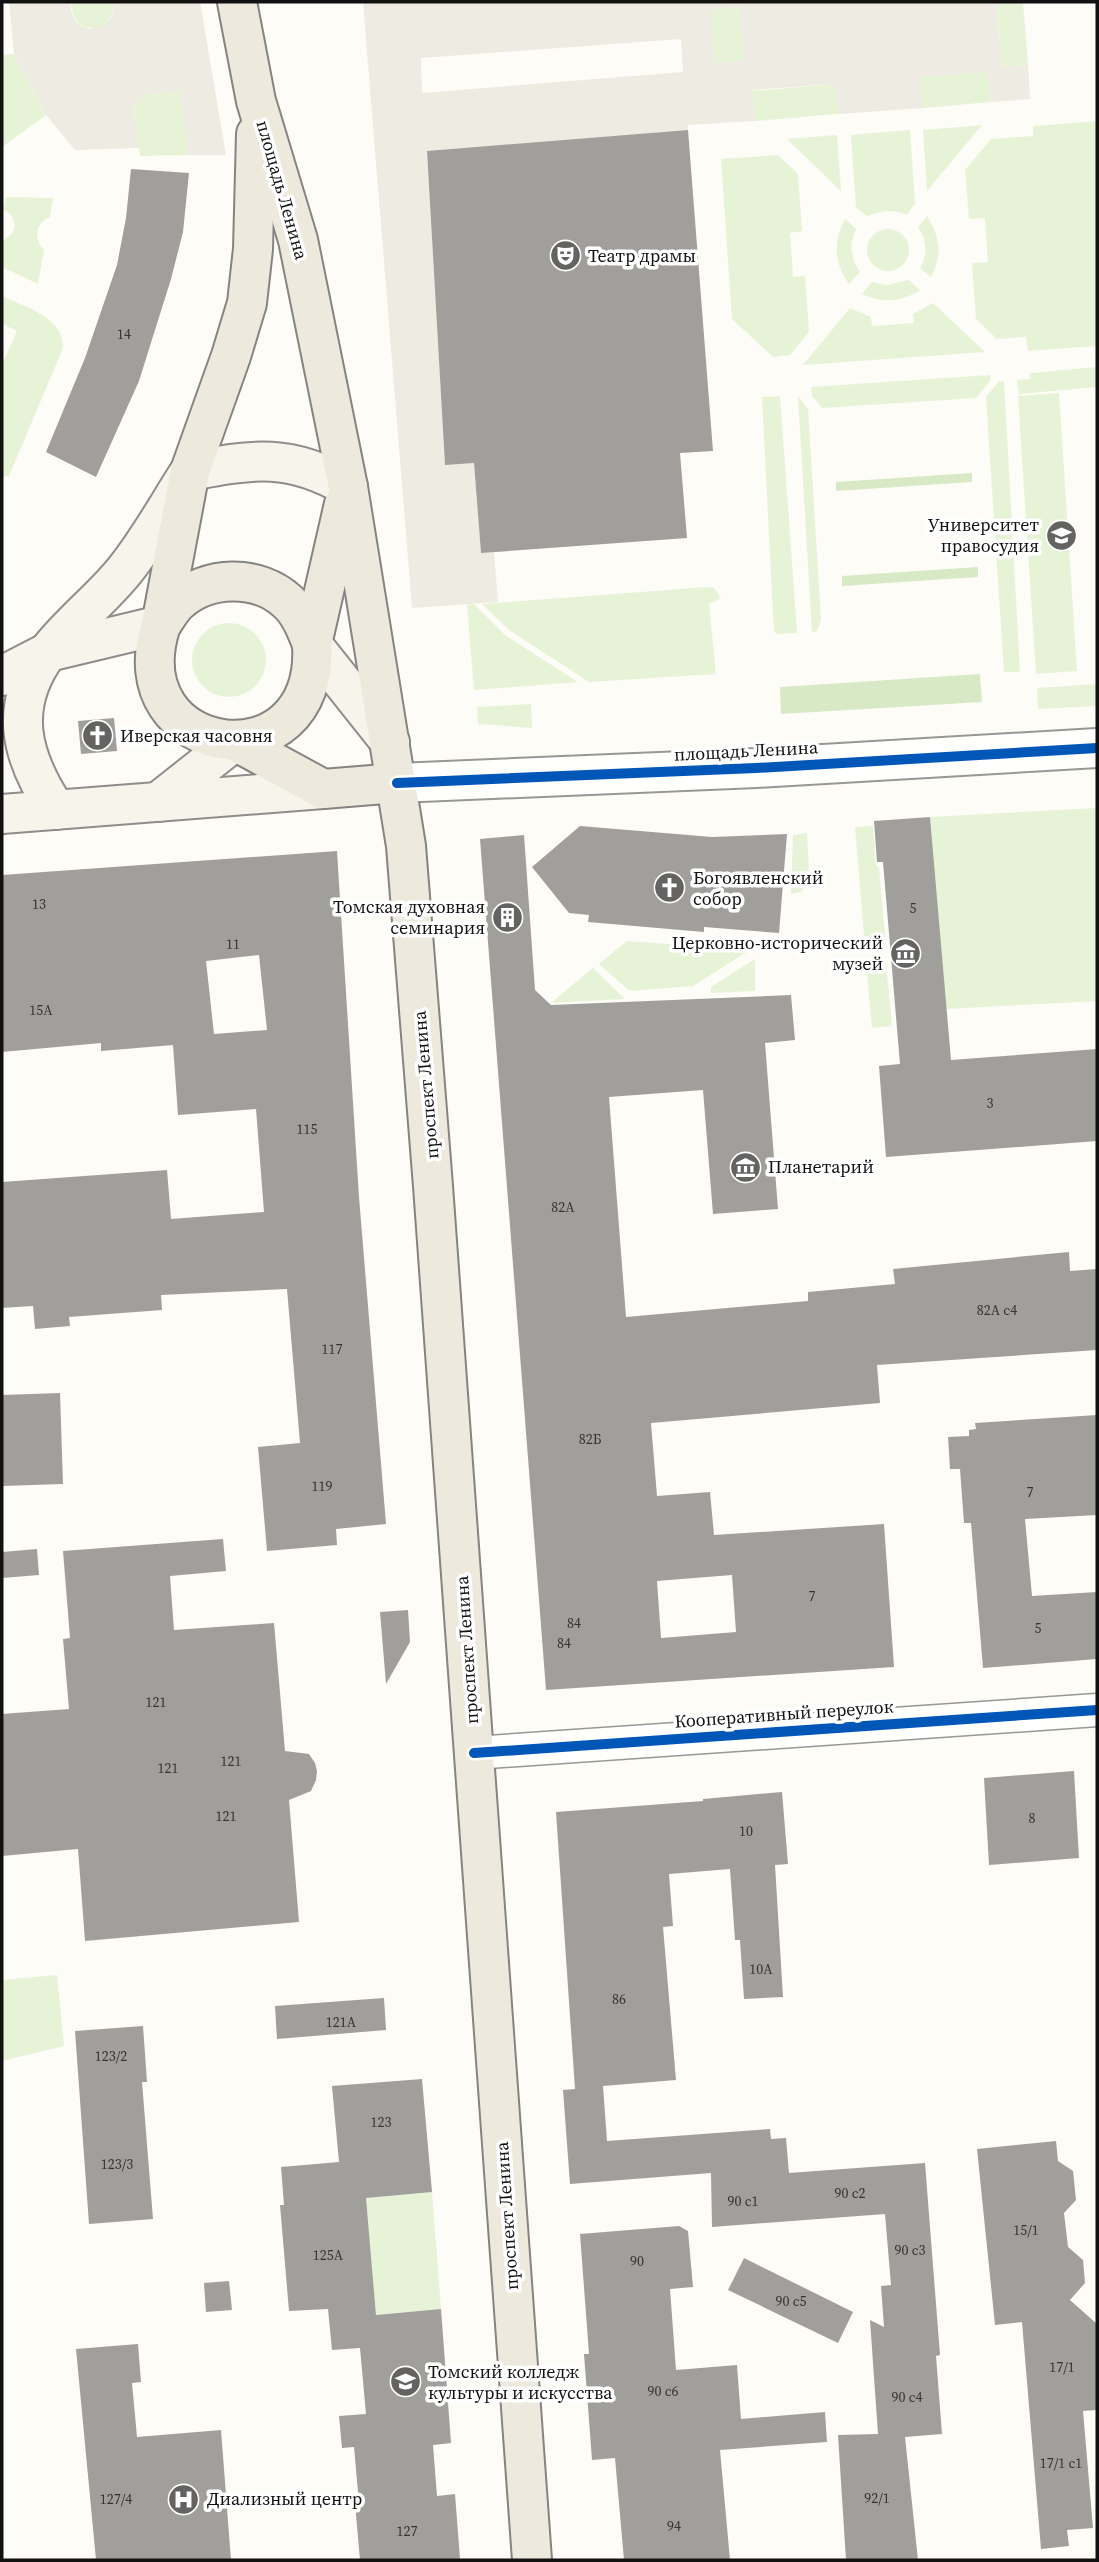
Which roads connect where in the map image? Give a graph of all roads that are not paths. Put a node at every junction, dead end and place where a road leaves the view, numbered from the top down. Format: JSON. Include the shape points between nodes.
{"nodes":[{"id":1,"x":237,"y":2,"type":"edge"},
{"id":2,"x":256,"y":101,"type":"junction"},
{"id":3,"x":190,"y":471,"type":"junction"},
{"id":4,"x":348,"y":487,"type":"junction"},
{"id":5,"x":161,"y":625,"type":"junction"},
{"id":6,"x":312,"y":644,"type":"junction"},
{"id":7,"x":48,"y":652,"type":"junction"},
{"id":8,"x":2,"y":676,"type":"edge"},
{"id":9,"x":235,"y":741,"type":"junction"},
{"id":10,"x":390,"y":742,"type":"junction"},
{"id":11,"x":1097,"y":748,"type":"edge"},
{"id":12,"x":397,"y":783,"type":"junction"},
{"id":13,"x":323,"y":789,"type":"junction"},
{"id":14,"x":158,"y":802,"type":"junction"},
{"id":15,"x":56,"y":810,"type":"junction"},
{"id":16,"x":2,"y":814,"type":"edge"},
{"id":17,"x":1097,"y":1710,"type":"edge"},
{"id":18,"x":474,"y":1753,"type":"junction"},
{"id":19,"x":532,"y":2560,"type":"edge"}],
"edges":[{"from":1,"to":2,"type":"main road"},
{"from":2,"to":3,"type":"main road","name":"площадь Ленина","via":[[253,249],[247,303]]},
{"from":2,"to":4,"type":"main road","name":"площадь Ленина","via":[[298,240]]},
{"from":3,"to":4,"type":"main road","via":[[280,461],[326,474]]},
{"from":3,"to":5,"type":"main road","name":"площадь Ленина"},
{"from":3,"to":7,"type":"main road","name":"площадь Ленина","via":[[127,568]]},
{"from":4,"to":6,"type":"main road","name":"площадь Ленина"},
{"from":4,"to":10,"type":"main road","name":"площадь Ленина"},
{"from":5,"to":6,"type":"main road","name":"площадь Ленина","via":[[194,591],[218,582],[243,581],[267,588],[288,602],[303,621]]},
{"from":5,"to":7,"type":"main road","name":"площадь Ленина"},
{"from":5,"to":9,"type":"main road","name":"площадь Ленина","via":[[154,648],[160,693],[190,728],[212,738]]},
{"from":6,"to":9,"type":"main road","name":"площадь Ленина","via":[[308,690],[296,710],[258,737]]},
{"from":6,"to":10,"type":"main road","name":"площадь Ленина"},
{"from":7,"to":8,"type":"main road","name":"площадь Ленина"},
{"from":7,"to":15,"type":"main road","via":[[25,698],[23,744]]},
{"from":9,"to":13,"type":"main road","name":"площадь Ленина"},
{"from":9,"to":14,"type":"main road","name":"площадь Ленина"},
{"from":10,"to":12,"type":"main road","name":"площадь Ленина"},
{"from":11,"to":12,"type":"street","name":"площадь Ленина"},
{"from":12,"to":13,"type":"main road","name":"площадь Ленина"},
{"from":12,"to":18,"type":"main road","name":"проспект Ленина","via":[[425,1076]]},
{"from":13,"to":14,"type":"main road","name":"площадь Ленина"},
{"from":14,"to":15,"type":"main road","name":"площадь Ленина"},
{"from":15,"to":16,"type":"main road","name":"площадь Ленина"},
{"from":17,"to":18,"type":"street","name":"Кооперативный переулок"},
{"from":18,"to":19,"type":"main road","name":"проспект Ленина"}]}
